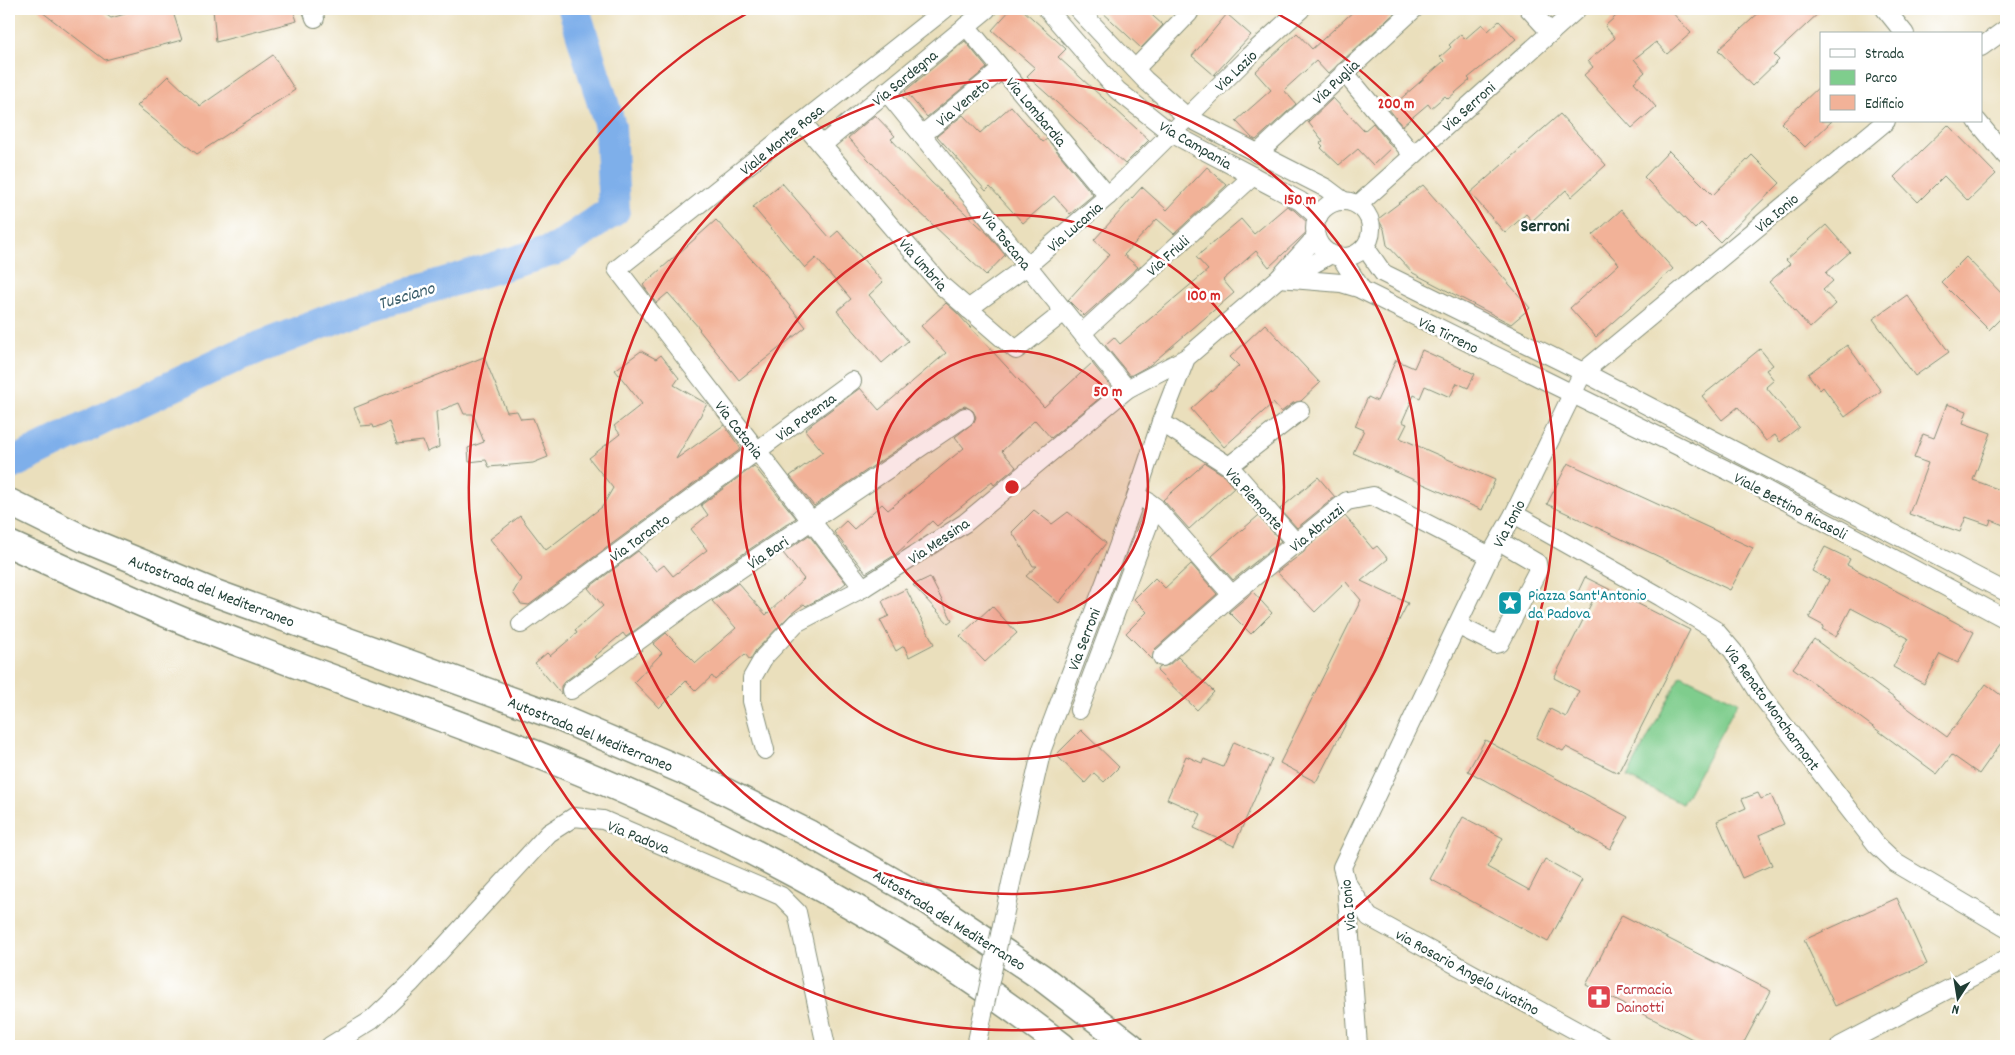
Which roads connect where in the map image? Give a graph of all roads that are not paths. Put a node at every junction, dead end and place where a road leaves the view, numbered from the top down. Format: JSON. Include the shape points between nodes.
{"nodes":[{"id":1,"x":944,"y":9,"type":"edge"},
{"id":2,"x":986,"y":9,"type":"edge"},
{"id":3,"x":1047,"y":9,"type":"edge"},
{"id":4,"x":1078,"y":9,"type":"edge"},
{"id":5,"x":1184,"y":9,"type":"edge"},
{"id":6,"x":1300,"y":9,"type":"edge"},
{"id":7,"x":1414,"y":9,"type":"edge"},
{"id":8,"x":1529,"y":9,"type":"edge"},
{"id":9,"x":1578,"y":9,"type":"edge"},
{"id":10,"x":1885,"y":9,"type":"edge"},
{"id":11,"x":966,"y":26,"type":"junction"},
{"id":12,"x":2006,"y":29,"type":"edge"},
{"id":13,"x":1903,"y":32,"type":"edge"},
{"id":14,"x":1551,"y":33,"type":"junction"},
{"id":15,"x":1982,"y":46,"type":"edge"},
{"id":16,"x":1002,"y":69,"type":"junction"},
{"id":17,"x":1135,"y":69,"type":"junction"},
{"id":18,"x":1344,"y":72,"type":"junction"},
{"id":19,"x":886,"y":91,"type":"junction"},
{"id":20,"x":1187,"y":117,"type":"junction"},
{"id":21,"x":802,"y":122,"type":"junction"},
{"id":22,"x":1885,"y":122,"type":"edge"},
{"id":23,"x":1978,"y":122,"type":"edge"},
{"id":24,"x":1171,"y":133,"type":"junction"},
{"id":25,"x":922,"y":136,"type":"junction"},
{"id":26,"x":822,"y":145,"type":"junction"},
{"id":27,"x":1257,"y":154,"type":"junction"},
{"id":28,"x":1413,"y":155,"type":"junction"},
{"id":29,"x":2006,"y":156,"type":"edge"},
{"id":30,"x":1253,"y":176,"type":"junction"},
{"id":31,"x":1108,"y":196,"type":"junction"},
{"id":32,"x":1350,"y":203,"type":"junction"},
{"id":33,"x":1318,"y":217,"type":"junction"},
{"id":34,"x":1316,"y":237,"type":"junction"},
{"id":35,"x":1365,"y":247,"type":"junction"},
{"id":36,"x":1336,"y":255,"type":"junction"},
{"id":37,"x":1027,"y":266,"type":"junction"},
{"id":38,"x":617,"y":270,"type":"joint"},
{"id":39,"x":1279,"y":278,"type":"junction"},
{"id":40,"x":1361,"y":289,"type":"junction"},
{"id":41,"x":968,"y":308,"type":"junction"},
{"id":42,"x":1064,"y":312,"type":"junction"},
{"id":43,"x":1082,"y":333,"type":"junction"},
{"id":44,"x":1186,"y":358,"type":"junction"},
{"id":45,"x":1583,"y":372,"type":"junction"},
{"id":46,"x":852,"y":381,"type":"dead end"},
{"id":47,"x":1127,"y":390,"type":"junction"},
{"id":48,"x":1573,"y":395,"type":"junction"},
{"id":49,"x":1300,"y":411,"type":"dead end"},
{"id":50,"x":965,"y":416,"type":"dead end"},
{"id":51,"x":1161,"y":422,"type":"junction"},
{"id":52,"x":757,"y":451,"type":"junction"},
{"id":53,"x":1228,"y":466,"type":"junction"},
{"id":54,"x":1137,"y":494,"type":"junction"},
{"id":55,"x":9,"y":502,"type":"edge"},
{"id":56,"x":1155,"y":507,"type":"junction"},
{"id":57,"x":1514,"y":514,"type":"junction"},
{"id":58,"x":812,"y":522,"type":"junction"},
{"id":59,"x":1499,"y":541,"type":"junction"},
{"id":60,"x":9,"y":544,"type":"edge"},
{"id":61,"x":1297,"y":544,"type":"junction"},
{"id":62,"x":1490,"y":556,"type":"junction"},
{"id":63,"x":863,"y":588,"type":"junction"},
{"id":64,"x":2006,"y":592,"type":"edge"},
{"id":65,"x":1232,"y":595,"type":"junction"},
{"id":66,"x":2006,"y":619,"type":"edge"},
{"id":67,"x":521,"y":624,"type":"dead end"},
{"id":68,"x":1457,"y":625,"type":"junction"},
{"id":69,"x":1162,"y":656,"type":"dead end"},
{"id":70,"x":571,"y":690,"type":"dead end"},
{"id":71,"x":1079,"y":710,"type":"dead end"},
{"id":72,"x":765,"y":750,"type":"dead end"},
{"id":73,"x":1346,"y":882,"type":"junction"},
{"id":74,"x":2006,"y":928,"type":"edge"},
{"id":75,"x":2006,"y":959,"type":"edge"},
{"id":76,"x":330,"y":1046,"type":"edge"},
{"id":77,"x":826,"y":1046,"type":"edge"},
{"id":78,"x":976,"y":1046,"type":"edge"},
{"id":79,"x":1062,"y":1046,"type":"edge"},
{"id":80,"x":1131,"y":1046,"type":"edge"},
{"id":81,"x":1358,"y":1046,"type":"edge"},
{"id":82,"x":1604,"y":1046,"type":"edge"},
{"id":83,"x":1840,"y":1046,"type":"edge"}],
"edges":[{"from":1,"to":21,"type":"street","name":"Viale Monte Rosa"},
{"from":2,"to":11,"type":"street","name":"Via Sardegna"},
{"from":3,"to":24,"type":"street","name":"Via Campania","via":[[1117,90]]},
{"from":4,"to":17,"type":"street","name":"Via Campania"},
{"from":5,"to":17,"type":"street","via":[[1189,13]]},
{"from":6,"to":20,"type":"street","name":"Via Lazio"},
{"from":7,"to":18,"type":"street","name":"Via Puglia"},
{"from":8,"to":14,"type":"street"},
{"from":9,"to":14,"type":"street","name":"Via Serroni"},
{"from":10,"to":13,"type":"street"},
{"from":11,"to":16,"type":"street","name":"Via Lombardia"},
{"from":11,"to":19,"type":"street","name":"Via Sardegna"},
{"from":12,"to":15,"type":"street"},
{"from":14,"to":28,"type":"street","name":"Via Serroni"},
{"from":16,"to":25,"type":"street","name":"Via Veneto"},
{"from":16,"to":31,"type":"street","name":"Via Lombardia"},
{"from":17,"to":20,"type":"street","name":"Via Campania"},
{"from":18,"to":27,"type":"street","name":"Via Puglia"},
{"from":18,"to":28,"type":"street"},
{"from":19,"to":25,"type":"street","name":"Via Toscana"},
{"from":19,"to":26,"type":"street","name":"Via Sardegna"},
{"from":20,"to":24,"type":"street","name":"Via Lazio"},
{"from":20,"to":27,"type":"street","name":"Via Campania"},
{"from":21,"to":26,"type":"street","name":"Via Umbria"},
{"from":21,"to":38,"type":"street","name":"Viale Monte Rosa"},
{"from":22,"to":45,"type":"street","name":"Via Ionio"},
{"from":23,"to":29,"type":"street"},
{"from":24,"to":30,"type":"street","name":"Via Campania"},
{"from":24,"to":31,"type":"street","name":"Via Lucania"},
{"from":25,"to":37,"type":"street","name":"Via Toscana"},
{"from":26,"to":41,"type":"street","name":"Via Umbria","via":[[942,286]]},
{"from":27,"to":32,"type":"street","name":"Via Campania"},
{"from":28,"to":32,"type":"street","name":"Via Serroni"},
{"from":30,"to":33,"type":"street","name":"Via Campania","via":[[1300,201]]},
{"from":30,"to":43,"type":"street","name":"Via Friuli"},
{"from":31,"to":37,"type":"street","name":"Via Lucania"},
{"from":32,"to":33,"type":"street","via":[[1330,204]]},
{"from":32,"to":35,"type":"street","via":[[1370,218],[1372,228]]},
{"from":33,"to":34,"type":"street"},
{"from":34,"to":36,"type":"street","via":[[1323,248]]},
{"from":34,"to":39,"type":"street","name":"Via Serroni"},
{"from":35,"to":36,"type":"street","via":[[1352,255]]},
{"from":35,"to":45,"type":"street","name":"Via Tirreno","via":[[1383,273]]},
{"from":36,"to":39,"type":"street","name":"Via Serroni","via":[[1294,275]]},
{"from":36,"to":40,"type":"street"},
{"from":37,"to":41,"type":"street","name":"Via Lucania"},
{"from":37,"to":42,"type":"street","name":"Via Toscana"},
{"from":38,"to":52,"type":"street","name":"Via Catania"},
{"from":39,"to":40,"type":"street","name":"Via Tirreno","via":[[1341,283]]},
{"from":39,"to":44,"type":"street","name":"Via Serroni"},
{"from":40,"to":48,"type":"street","name":"Via Tirreno"},
{"from":41,"to":42,"type":"street","name":"Via Umbria","via":[[1016,350]]},
{"from":42,"to":43,"type":"street","name":"Via Toscana"},
{"from":43,"to":47,"type":"street","name":"Via Toscana"},
{"from":44,"to":47,"type":"street","name":"Via Messina"},
{"from":44,"to":51,"type":"street","name":"Via Serroni"},
{"from":45,"to":48,"type":"street","name":"Via Ionio"},
{"from":45,"to":64,"type":"street","name":"Viale Bettino Ricasoli"},
{"from":46,"to":52,"type":"street","name":"Via Potenza"},
{"from":47,"to":63,"type":"street","name":"Via Messina","via":[[964,523]]},
{"from":48,"to":57,"type":"street","name":"Via Ionio"},
{"from":48,"to":66,"type":"street","name":"Viale Bettino Ricasoli","via":[[1749,481]]},
{"from":49,"to":53,"type":"street"},
{"from":50,"to":58,"type":"street","name":"Via Bari"},
{"from":51,"to":53,"type":"street","name":"Via Piemonte"},
{"from":51,"to":54,"type":"street","name":"Via Serroni"},
{"from":52,"to":58,"type":"street","name":"Via Catania"},
{"from":52,"to":67,"type":"street","name":"Via Taranto"},
{"from":53,"to":61,"type":"street","name":"Via Piemonte"},
{"from":54,"to":56,"type":"street"},
{"from":54,"to":78,"type":"street","name":"Via Serroni","bridge":true,"via":[[1042,749]]},
{"from":55,"to":80,"type":"highway","name":"Autostrada del Mediterraneo","via":[[84,539],[215,593],[555,716],[686,772],[810,834],[928,901],[1041,977]]},
{"from":56,"to":65,"type":"street"},
{"from":56,"to":71,"type":"street"},
{"from":57,"to":59,"type":"street","name":"Via Ionio"},
{"from":57,"to":74,"type":"street","name":"Via Renato Moncharmont","via":[[1715,630],[1733,651],[1759,693],[1876,844],[1896,863]]},
{"from":58,"to":63,"type":"street","name":"Via Catania"},
{"from":58,"to":70,"type":"street","name":"Via Bari","via":[[694,600]]},
{"from":59,"to":62,"type":"street","name":"Via Ionio"},
{"from":59,"to":68,"type":"street","via":[[1537,563],[1538,570],[1500,643],[1495,644]]},
{"from":60,"to":79,"type":"highway","via":[[202,629],[540,755],[668,810],[790,871],[906,937]]},
{"from":61,"to":62,"type":"street","name":"Via Abruzzi","via":[[1347,501],[1373,496]]},
{"from":61,"to":65,"type":"street","name":"Via Abruzzi"},
{"from":62,"to":68,"type":"street","name":"Via Ionio"},
{"from":63,"to":72,"type":"street","name":"Via Messina","via":[[796,623],[764,657],[752,678],[752,701]]},
{"from":65,"to":69,"type":"street","name":"Via Abruzzi"},
{"from":68,"to":73,"type":"street","name":"Via Ionio","via":[[1342,867]]},
{"from":73,"to":81,"type":"street","name":"Via Ionio"},
{"from":73,"to":82,"type":"street","name":"via Rosario Angelo Livatino","via":[[1369,917]]},
{"from":75,"to":83,"type":"street"},
{"from":76,"to":77,"type":"street","name":"Via Padova","via":[[372,1020],[411,983],[549,833],[574,817],[603,820],[782,896],[797,912]]}]}
